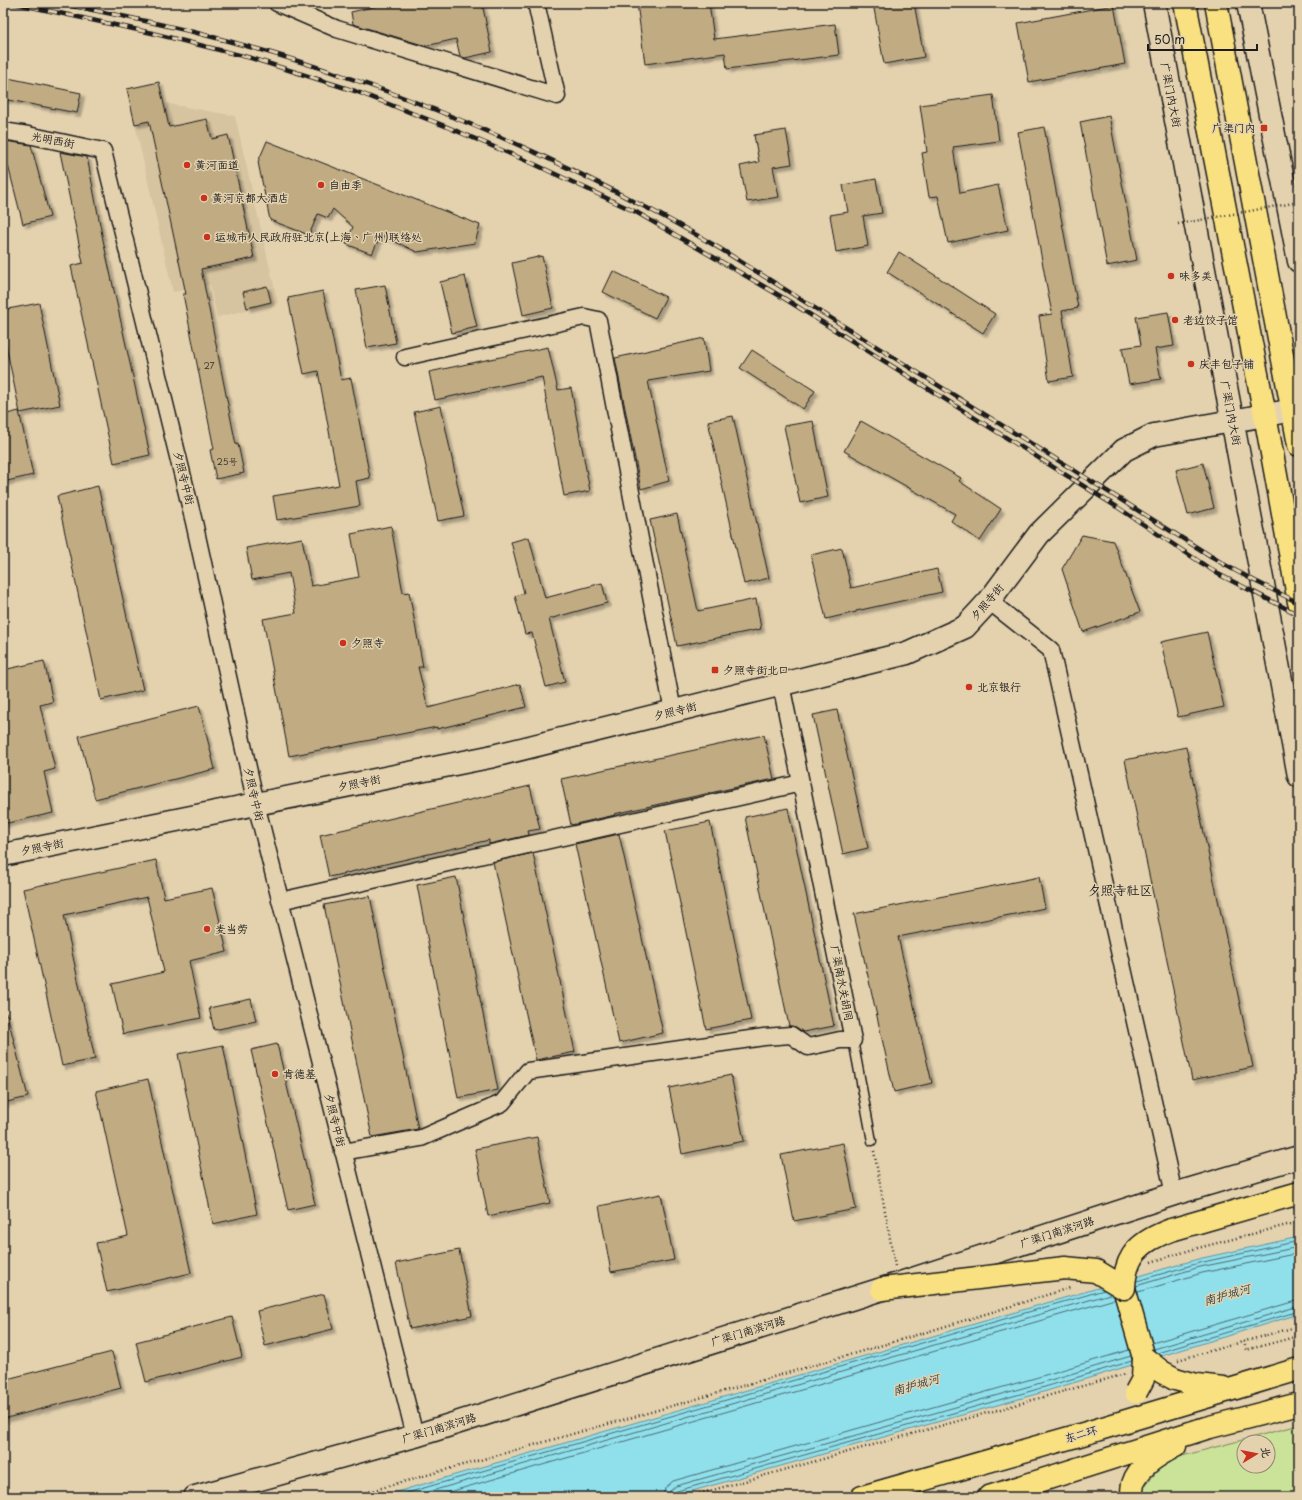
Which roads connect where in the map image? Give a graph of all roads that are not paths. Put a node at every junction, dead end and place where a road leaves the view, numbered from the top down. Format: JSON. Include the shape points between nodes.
{"nodes":[{"id":1,"x":277,"y":3,"type":"edge"},
{"id":2,"x":536,"y":3,"type":"edge"},
{"id":3,"x":1154,"y":3,"type":"edge"},
{"id":4,"x":1179,"y":3,"type":"edge"},
{"id":5,"x":1216,"y":3,"type":"edge"},
{"id":6,"x":1224,"y":3,"type":"edge"},
{"id":7,"x":1248,"y":3,"type":"edge"},
{"id":8,"x":1187,"y":13,"type":"edge"},
{"id":9,"x":1220,"y":27,"type":"junction"},
{"id":10,"x":3,"y":131,"type":"edge"},
{"id":11,"x":103,"y":150,"type":"joint"},
{"id":12,"x":1299,"y":261,"type":"edge"},
{"id":13,"x":405,"y":357,"type":"dead end"},
{"id":14,"x":1295,"y":409,"type":"edge"},
{"id":15,"x":1265,"y":415,"type":"junction"},
{"id":16,"x":1232,"y":421,"type":"junction"},
{"id":17,"x":1299,"y":445,"type":"edge"},
{"id":18,"x":989,"y":601,"type":"junction"},
{"id":19,"x":1299,"y":602,"type":"edge"},
{"id":20,"x":781,"y":684,"type":"junction"},
{"id":21,"x":673,"y":711,"type":"junction"},
{"id":22,"x":1299,"y":776,"type":"edge"},
{"id":23,"x":801,"y":783,"type":"junction"},
{"id":24,"x":256,"y":804,"type":"junction"},
{"id":25,"x":3,"y":855,"type":"edge"},
{"id":26,"x":280,"y":901,"type":"junction"},
{"id":27,"x":853,"y":1040,"type":"junction"},
{"id":28,"x":872,"y":1141,"type":"road end"},
{"id":29,"x":343,"y":1152,"type":"junction"},
{"id":30,"x":1299,"y":1157,"type":"edge"},
{"id":31,"x":1299,"y":1193,"type":"edge"},
{"id":32,"x":1174,"y":1194,"type":"junction"},
{"id":33,"x":890,"y":1286,"type":"junction"},
{"id":34,"x":1124,"y":1288,"type":"junction"},
{"id":35,"x":1299,"y":1369,"type":"edge"},
{"id":36,"x":1136,"y":1374,"type":"junction"},
{"id":37,"x":1230,"y":1389,"type":"junction"},
{"id":38,"x":1299,"y":1404,"type":"edge"},
{"id":39,"x":1206,"y":1428,"type":"junction"},
{"id":40,"x":1083,"y":1434,"type":"junction"},
{"id":41,"x":415,"y":1436,"type":"junction"},
{"id":42,"x":195,"y":1497,"type":"edge"},
{"id":43,"x":862,"y":1497,"type":"edge"},
{"id":44,"x":990,"y":1497,"type":"edge"},
{"id":45,"x":1132,"y":1497,"type":"edge"}],
"edges":[{"from":1,"to":2,"type":"street","via":[[337,29],[557,96]]},
{"from":3,"to":16,"type":"street","name":"广渠门内大街"},
{"from":4,"to":8,"type":"main road"},
{"from":5,"to":9,"type":"main road"},
{"from":6,"to":9,"type":"main road"},
{"from":7,"to":12,"type":"street"},
{"from":8,"to":15,"type":"main road"},
{"from":9,"to":14,"type":"main road"},
{"from":10,"to":11,"type":"street","name":"光明西街"},
{"from":11,"to":24,"type":"street","name":"夕照寺中街","via":[[194,522]]},
{"from":13,"to":21,"type":"street","via":[[584,316],[598,320]]},
{"from":14,"to":15,"type":"street","name":"夕照寺街"},
{"from":14,"to":17,"type":"main road"},
{"from":15,"to":16,"type":"street","name":"夕照寺街"},
{"from":15,"to":19,"type":"main road"},
{"from":16,"to":18,"type":"street","name":"夕照寺街","via":[[1154,435],[1124,450],[1039,534]]},
{"from":16,"to":22,"type":"street","name":"广渠门内大街"},
{"from":18,"to":20,"type":"street","name":"夕照寺街","via":[[966,627],[907,653]]},
{"from":18,"to":32,"type":"street","via":[[1051,650]]},
{"from":20,"to":21,"type":"street","name":"夕照寺街"},
{"from":20,"to":23,"type":"street","name":"广渠南水关胡同"},
{"from":21,"to":24,"type":"street","name":"夕照寺街","via":[[488,756]]},
{"from":23,"to":26,"type":"street"},
{"from":23,"to":27,"type":"street","name":"广渠南水关胡同"},
{"from":24,"to":25,"type":"street","name":"夕照寺街"},
{"from":24,"to":26,"type":"street","name":"夕照寺中街"},
{"from":26,"to":29,"type":"street","name":"夕照寺中街"},
{"from":27,"to":28,"type":"lane","name":"广渠南水关胡同"},
{"from":27,"to":29,"type":"street","via":[[808,1047],[791,1035],[764,1036],[528,1072],[502,1103],[421,1138]]},
{"from":29,"to":41,"type":"street","name":"夕照寺中街"},
{"from":30,"to":32,"type":"street","name":"广渠门南滨河路"},
{"from":31,"to":34,"type":"main road","bridge":true,"via":[[1158,1235],[1136,1250],[1124,1276]]},
{"from":32,"to":33,"type":"street","name":"广渠门南滨河路"},
{"from":33,"to":34,"type":"main road","bridge":true,"via":[[1065,1268],[1096,1271]]},
{"from":33,"to":41,"type":"street","name":"广渠门南滨河路"},
{"from":34,"to":36,"type":"main road"},
{"from":35,"to":37,"type":"main road","name":"东二环"},
{"from":36,"to":37,"type":"main road","bridge":true,"via":[[1175,1370],[1197,1385]]},
{"from":36,"to":40,"type":"main road","via":[[1126,1404]]},
{"from":37,"to":40,"type":"main road","name":"东二环"},
{"from":38,"to":39,"type":"main road"},
{"from":39,"to":44,"type":"main road"},
{"from":39,"to":45,"type":"main road","via":[[1161,1454],[1143,1468],[1133,1484]]},
{"from":40,"to":43,"type":"main road","name":"东二环"},
{"from":41,"to":42,"type":"street","name":"广渠门南滨河路"}]}
